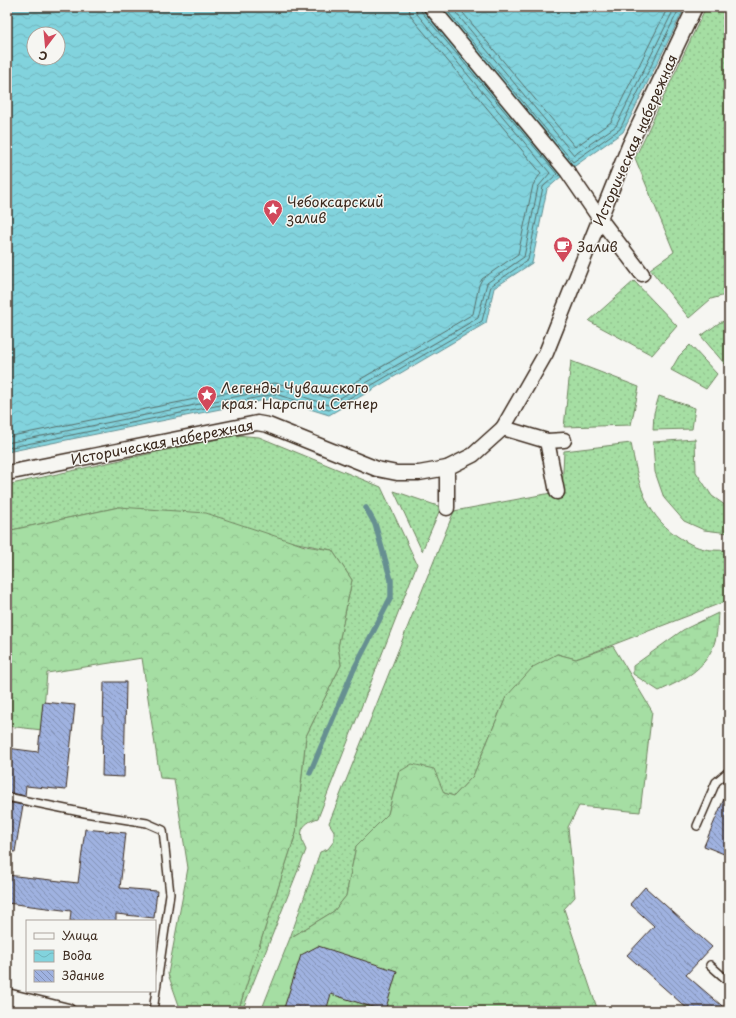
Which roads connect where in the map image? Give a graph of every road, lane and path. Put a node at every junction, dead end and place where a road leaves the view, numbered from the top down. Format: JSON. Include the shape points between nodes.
{"nodes":[{"id":1,"x":431,"y":7,"type":"edge"},
{"id":2,"x":695,"y":7,"type":"edge"},
{"id":3,"x":600,"y":219,"type":"junction"},
{"id":4,"x":642,"y":274,"type":"dead end"},
{"id":5,"x":503,"y":428,"type":"junction"},
{"id":6,"x":564,"y":440,"type":"dead end"},
{"id":7,"x":547,"y":441,"type":"junction"},
{"id":8,"x":447,"y":468,"type":"junction"},
{"id":9,"x":7,"y":472,"type":"edge"},
{"id":10,"x":557,"y":492,"type":"dead end"},
{"id":11,"x":447,"y":508,"type":"dead end"},
{"id":12,"x":729,"y":771,"type":"edge"},
{"id":13,"x":7,"y":797,"type":"edge"},
{"id":14,"x":697,"y":826,"type":"dead end"},
{"id":15,"x":710,"y":965,"type":"dead end"},
{"id":16,"x":729,"y":982,"type":"edge"},
{"id":17,"x":156,"y":985,"type":"edge"},
{"id":18,"x":155,"y":992,"type":"edge"},
{"id":19,"x":11,"y":1002,"type":"edge"},
{"id":20,"x":68,"y":1011,"type":"edge"},
{"id":21,"x":152,"y":1011,"type":"edge"}],
"edges":[{"from":1,"to":3,"type":"street","via":[[568,171]]},
{"from":2,"to":3,"type":"street","name":"Историческая набережная","via":[[629,146]]},
{"from":3,"to":4,"type":"street"},
{"from":3,"to":5,"type":"street","name":"Историческая набережная","via":[[546,353]]},
{"from":5,"to":7,"type":"street"},
{"from":5,"to":8,"type":"street","name":"Историческая набережная","via":[[473,456]]},
{"from":6,"to":7,"type":"street"},
{"from":7,"to":10,"type":"street"},
{"from":8,"to":9,"type":"street","name":"Историческая набережная","via":[[419,473],[397,473],[377,469],[268,425],[257,423]]},
{"from":8,"to":11,"type":"street"},
{"from":12,"to":14,"type":"lane","via":[[716,782]]},
{"from":13,"to":17,"type":"lane","via":[[146,823],[163,830],[170,894]]},
{"from":15,"to":16,"type":"lane"},
{"from":18,"to":21,"type":"lane"},
{"from":19,"to":20,"type":"street"}]}
